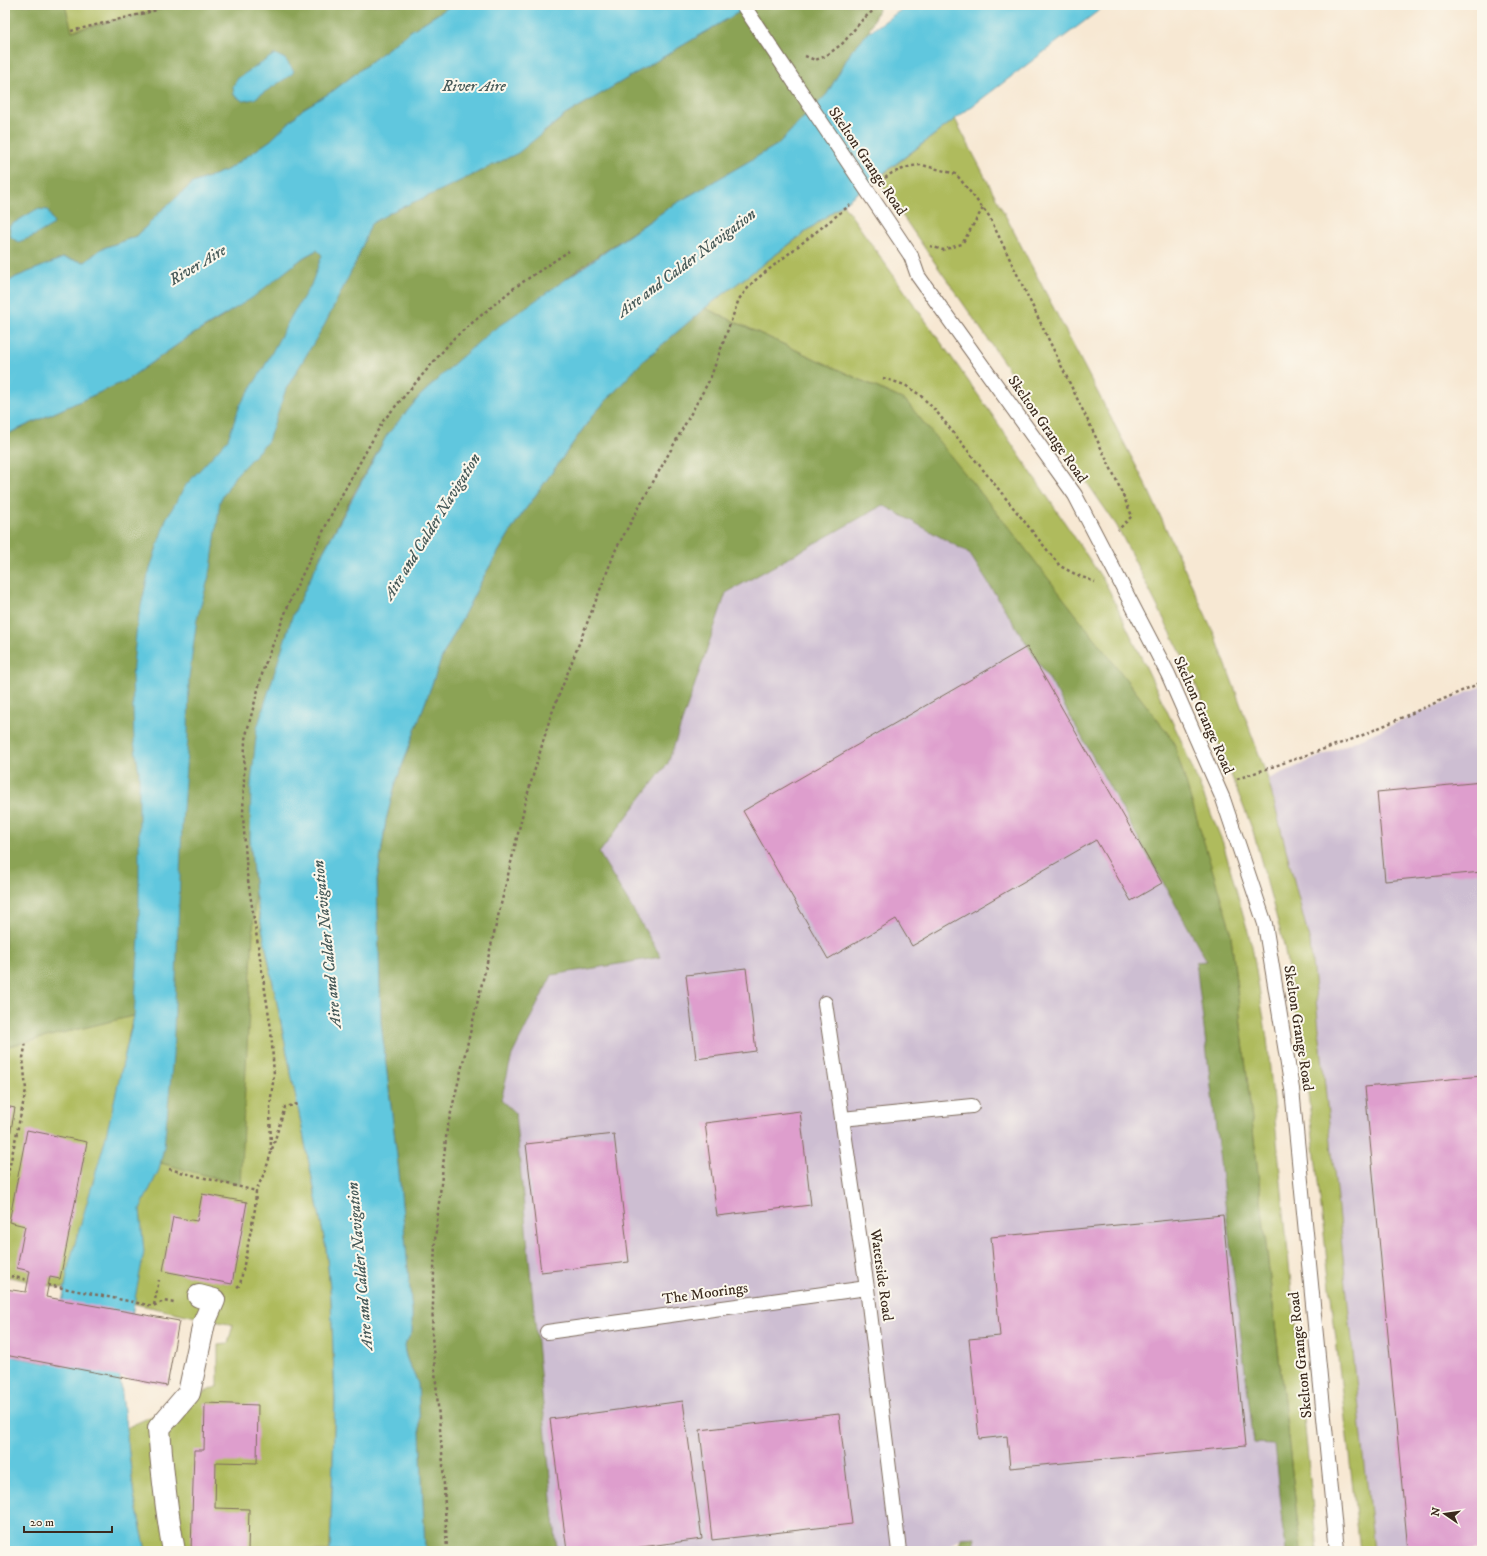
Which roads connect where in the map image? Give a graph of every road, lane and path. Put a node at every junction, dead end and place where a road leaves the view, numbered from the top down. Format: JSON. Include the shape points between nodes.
{"nodes":[{"id":1,"x":162,"y":5,"type":"edge"},
{"id":2,"x":743,"y":5,"type":"edge"},
{"id":3,"x":880,"y":5,"type":"edge"},
{"id":4,"x":71,"y":31,"type":"dead end"},
{"id":5,"x":802,"y":54,"type":"dead end"},
{"id":6,"x":883,"y":179,"type":"dead end"},
{"id":7,"x":854,"y":202,"type":"dead end"},
{"id":8,"x":983,"y":208,"type":"junction"},
{"id":9,"x":943,"y":250,"type":"dead end"},
{"id":10,"x":569,"y":251,"type":"dead end"},
{"id":11,"x":883,"y":378,"type":"dead end"},
{"id":12,"x":1101,"y":546,"type":"junction"},
{"id":13,"x":1098,"y":584,"type":"dead end"},
{"id":14,"x":1482,"y":682,"type":"edge"},
{"id":15,"x":1217,"y":786,"type":"junction"},
{"id":16,"x":825,"y":1003,"type":"dead end"},
{"id":17,"x":26,"y":1042,"type":"dead end"},
{"id":18,"x":298,"y":1104,"type":"dead end"},
{"id":19,"x":972,"y":1106,"type":"dead end"},
{"id":20,"x":842,"y":1118,"type":"junction"},
{"id":21,"x":271,"y":1151,"type":"junction"},
{"id":22,"x":169,"y":1169,"type":"dead end"},
{"id":23,"x":5,"y":1188,"type":"edge"},
{"id":24,"x":256,"y":1191,"type":"junction"},
{"id":25,"x":5,"y":1275,"type":"edge"},
{"id":26,"x":28,"y":1280,"type":"dead end"},
{"id":27,"x":159,"y":1280,"type":"dead end"},
{"id":28,"x":48,"y":1285,"type":"dead end"},
{"id":29,"x":867,"y":1288,"type":"junction"},
{"id":30,"x":206,"y":1298,"type":"junction"},
{"id":31,"x":153,"y":1306,"type":"junction"},
{"id":32,"x":547,"y":1332,"type":"dead end"},
{"id":33,"x":174,"y":1551,"type":"edge"},
{"id":34,"x":447,"y":1551,"type":"edge"},
{"id":35,"x":900,"y":1551,"type":"edge"},
{"id":36,"x":1336,"y":1551,"type":"edge"}],
"edges":[{"from":1,"to":4,"type":"path","via":[[157,10]]},
{"from":2,"to":12,"type":"lane","name":"Skelton Grange Road","bridge":true,"via":[[911,256],[918,276],[1075,495]]},
{"from":3,"to":5,"type":"path","via":[[863,19],[843,43],[826,56],[815,60]]},
{"from":6,"to":8,"type":"path","via":[[911,166],[922,165],[956,174]]},
{"from":7,"to":34,"type":"path","via":[[753,282],[739,300],[710,379],[616,549],[550,718],[526,796],[448,1121],[435,1240],[432,1336],[443,1464]]},
{"from":8,"to":9,"type":"path","via":[[962,244]]},
{"from":8,"to":12,"type":"path","via":[[1132,516]]},
{"from":10,"to":21,"type":"path","via":[[514,288],[454,338],[383,421],[334,509],[292,596],[264,667],[245,739],[243,816],[247,874],[270,1029],[274,1075],[270,1105]]},
{"from":11,"to":13,"type":"path","via":[[905,385],[920,395],[946,423],[1060,566]]},
{"from":12,"to":15,"type":"lane","name":"Skelton Grange Road","via":[[1168,674]]},
{"from":14,"to":15,"type":"path","via":[[1356,738]]},
{"from":15,"to":36,"type":"lane","name":"Skelton Grange Road","via":[[1265,924],[1292,1089]]},
{"from":16,"to":20,"type":"lane","name":"Waterside Road"},
{"from":17,"to":23,"type":"path","via":[[23,1058],[26,1090]]},
{"from":18,"to":21,"type":"path","via":[[284,1107]]},
{"from":19,"to":20,"type":"lane"},
{"from":20,"to":29,"type":"lane","name":"Waterside Road"},
{"from":21,"to":24,"type":"path"},
{"from":22,"to":24,"type":"path"},
{"from":24,"to":30,"type":"path","via":[[255,1210],[240,1285]]},
{"from":25,"to":26,"type":"path"},
{"from":27,"to":31,"type":"path"},
{"from":28,"to":31,"type":"path"},
{"from":29,"to":32,"type":"lane","name":"The Moorings"},
{"from":29,"to":35,"type":"lane","name":"Waterside Road"},
{"from":30,"to":31,"type":"path","via":[[189,1305],[164,1301]]},
{"from":30,"to":33,"type":"street","via":[[204,1323],[189,1393],[159,1428]]}]}
